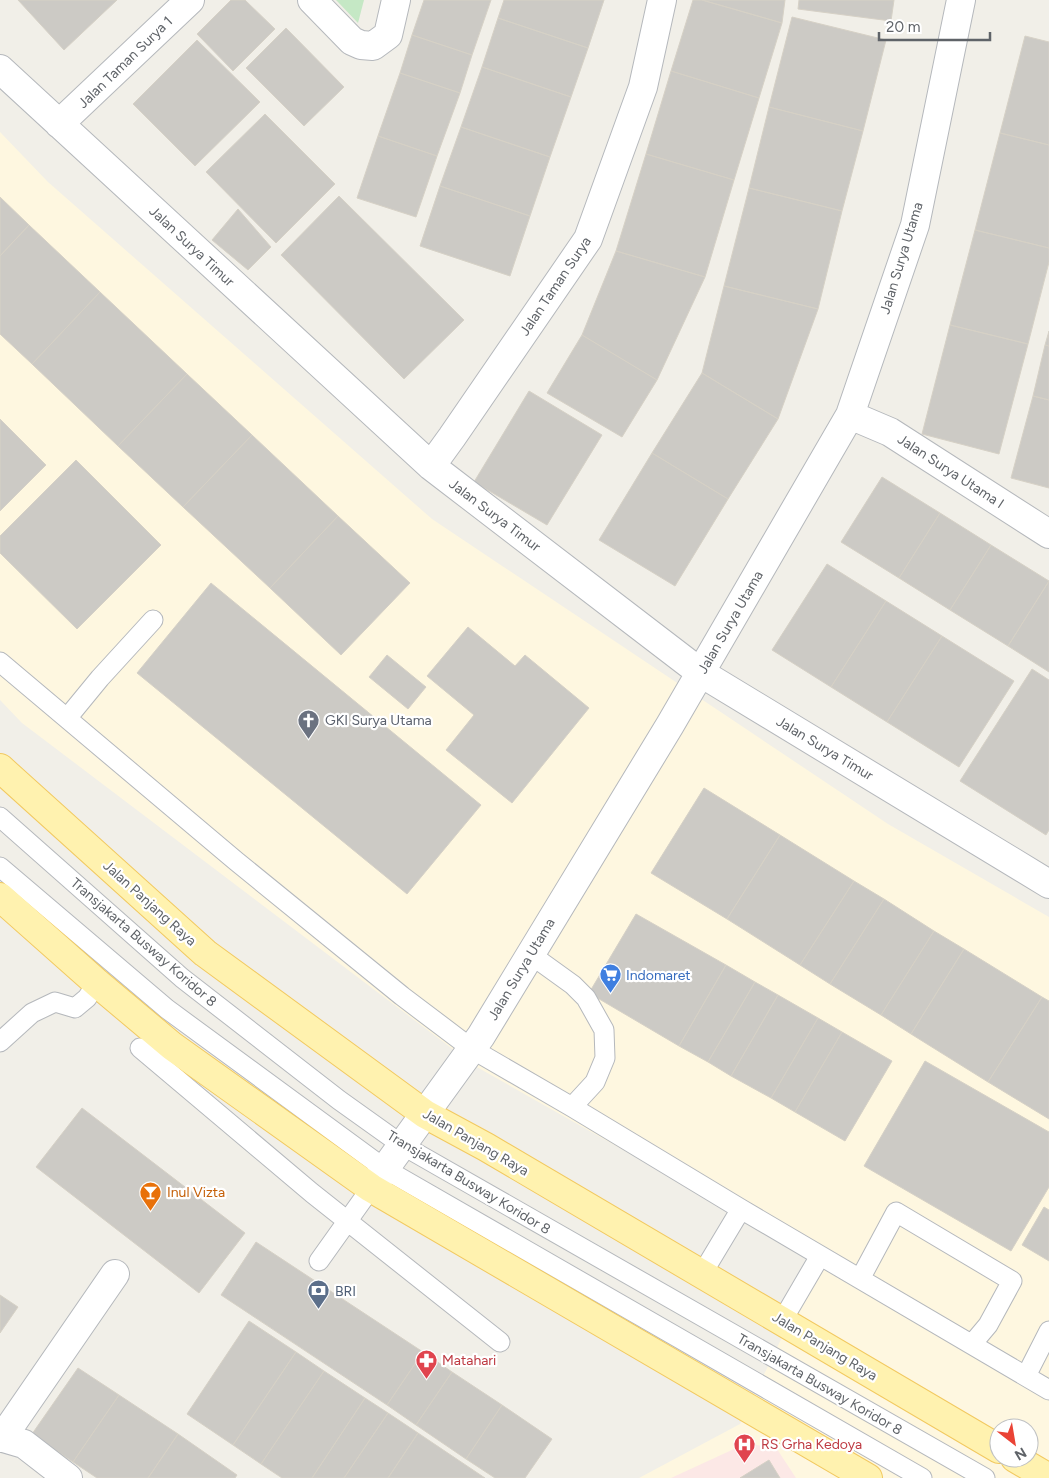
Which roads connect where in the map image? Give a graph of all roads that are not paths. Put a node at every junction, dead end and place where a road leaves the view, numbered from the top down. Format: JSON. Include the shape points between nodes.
{"nodes":[{"id":1,"x":190,"y":0,"type":"edge"},
{"id":2,"x":312,"y":0,"type":"edge"},
{"id":3,"x":396,"y":0,"type":"edge"},
{"id":4,"x":662,"y":0,"type":"edge"},
{"id":5,"x":961,"y":0,"type":"edge"},
{"id":6,"x":0,"y":69,"type":"edge"},
{"id":7,"x":60,"y":124,"type":"junction"},
{"id":8,"x":850,"y":416,"type":"junction"},
{"id":9,"x":431,"y":466,"type":"junction"},
{"id":10,"x":1049,"y":534,"type":"edge"},
{"id":11,"x":153,"y":620,"type":"dead end"},
{"id":12,"x":0,"y":662,"type":"edge"},
{"id":13,"x":701,"y":673,"type":"junction"},
{"id":14,"x":68,"y":717,"type":"junction"},
{"id":15,"x":0,"y":768,"type":"edge"},
{"id":16,"x":0,"y":817,"type":"edge"},
{"id":17,"x":0,"y":867,"type":"edge"},
{"id":18,"x":1049,"y":884,"type":"edge"},
{"id":19,"x":0,"y":897,"type":"edge"},
{"id":20,"x":530,"y":954,"type":"junction"},
{"id":21,"x":96,"y":983,"type":"junction"},
{"id":22,"x":0,"y":1042,"type":"edge"},
{"id":23,"x":140,"y":1048,"type":"dead end"},
{"id":24,"x":472,"y":1049,"type":"junction"},
{"id":25,"x":572,"y":1107,"type":"junction"},
{"id":26,"x":425,"y":1114,"type":"junction"},
{"id":27,"x":402,"y":1146,"type":"junction"},
{"id":28,"x":378,"y":1178,"type":"junction"},
{"id":29,"x":740,"y":1210,"type":"junction"},
{"id":30,"x":347,"y":1221,"type":"junction"},
{"id":31,"x":820,"y":1256,"type":"junction"},
{"id":32,"x":319,"y":1261,"type":"dead end"},
{"id":33,"x":115,"y":1274,"type":"dead end"},
{"id":34,"x":702,"y":1274,"type":"junction"},
{"id":35,"x":860,"y":1279,"type":"junction"},
{"id":36,"x":782,"y":1321,"type":"junction"},
{"id":37,"x":1049,"y":1331,"type":"edge"},
{"id":38,"x":500,"y":1342,"type":"dead end"},
{"id":39,"x":972,"y":1344,"type":"junction"},
{"id":40,"x":1026,"y":1376,"type":"junction"},
{"id":41,"x":1049,"y":1390,"type":"edge"},
{"id":42,"x":1,"y":1437,"type":"edge"},
{"id":43,"x":989,"y":1443,"type":"edge"},
{"id":44,"x":1032,"y":1468,"type":"edge"},
{"id":45,"x":854,"y":1475,"type":"edge"},
{"id":46,"x":68,"y":1478,"type":"edge"},
{"id":47,"x":922,"y":1478,"type":"edge"},
{"id":48,"x":985,"y":1478,"type":"edge"},
{"id":49,"x":1049,"y":1478,"type":"edge"}],
"edges":[{"from":1,"to":7,"type":"street","name":"Jalan Taman Surya 1"},
{"from":2,"to":3,"type":"street","via":[[352,42],[361,46],[373,46],[388,34]]},
{"from":4,"to":9,"type":"street","name":"Jalan Taman Surya","via":[[642,87],[588,239]]},
{"from":5,"to":8,"type":"street","name":"Jalan Surya Utama","via":[[914,225]]},
{"from":6,"to":7,"type":"street","name":"Jalan Surya Timur"},
{"from":7,"to":9,"type":"street","name":"Jalan Surya Timur"},
{"from":8,"to":10,"type":"street","name":"Jalan Surya Utama I","via":[[890,432]]},
{"from":8,"to":13,"type":"street","name":"Jalan Surya Utama"},
{"from":9,"to":13,"type":"street","name":"Jalan Surya Timur"},
{"from":11,"to":14,"type":"lane"},
{"from":12,"to":14,"type":"lane"},
{"from":13,"to":18,"type":"street","name":"Jalan Surya Timur"},
{"from":13,"to":20,"type":"street","name":"Jalan Surya Utama"},
{"from":14,"to":24,"type":"lane","via":[[251,873]]},
{"from":15,"to":26,"type":"main road","name":"Jalan Panjang Raya","via":[[205,953]]},
{"from":16,"to":27,"type":"lane","name":"Transjakarta Busway Koridor 8","via":[[182,978]]},
{"from":17,"to":28,"type":"lane","name":"Transjakarta Busway Koridor 8","via":[[166,1009]]},
{"from":19,"to":21,"type":"main road"},
{"from":20,"to":24,"type":"street","name":"Jalan Surya Utama"},
{"from":20,"to":25,"type":"lane","via":[[586,998],[604,1030],[605,1058],[595,1082]]},
{"from":21,"to":22,"type":"lane","via":[[76,1008],[55,1002],[32,1013]]},
{"from":21,"to":28,"type":"main road","via":[[172,1046]]},
{"from":23,"to":30,"type":"lane"},
{"from":24,"to":25,"type":"lane"},
{"from":24,"to":26,"type":"street","name":"Jalan Surya Utama"},
{"from":25,"to":29,"type":"lane"},
{"from":26,"to":27,"type":"street","name":"Jalan Surya Utama"},
{"from":26,"to":34,"type":"main road","name":"Jalan Panjang Raya"},
{"from":27,"to":28,"type":"street","name":"Jalan Surya Utama"},
{"from":27,"to":48,"type":"lane","name":"Transjakarta Busway Koridor 8"},
{"from":28,"to":30,"type":"lane"},
{"from":28,"to":45,"type":"main road"},
{"from":28,"to":47,"type":"lane","name":"Transjakarta Busway Koridor 8"},
{"from":29,"to":31,"type":"lane"},
{"from":29,"to":34,"type":"lane"},
{"from":30,"to":32,"type":"lane"},
{"from":30,"to":38,"type":"lane"},
{"from":31,"to":35,"type":"lane"},
{"from":31,"to":36,"type":"lane"},
{"from":33,"to":42,"type":"street"},
{"from":34,"to":36,"type":"main road","name":"Jalan Panjang Raya"},
{"from":35,"to":39,"type":"lane"},
{"from":35,"to":39,"type":"lane","via":[[896,1212],[1012,1281],[988,1325]]},
{"from":36,"to":43,"type":"main road","name":"Jalan Panjang Raya"},
{"from":37,"to":40,"type":"lane"},
{"from":39,"to":40,"type":"lane"},
{"from":40,"to":41,"type":"lane"},
{"from":42,"to":46,"type":"street","via":[[24,1444]]},
{"from":44,"to":49,"type":"main road"}]}
